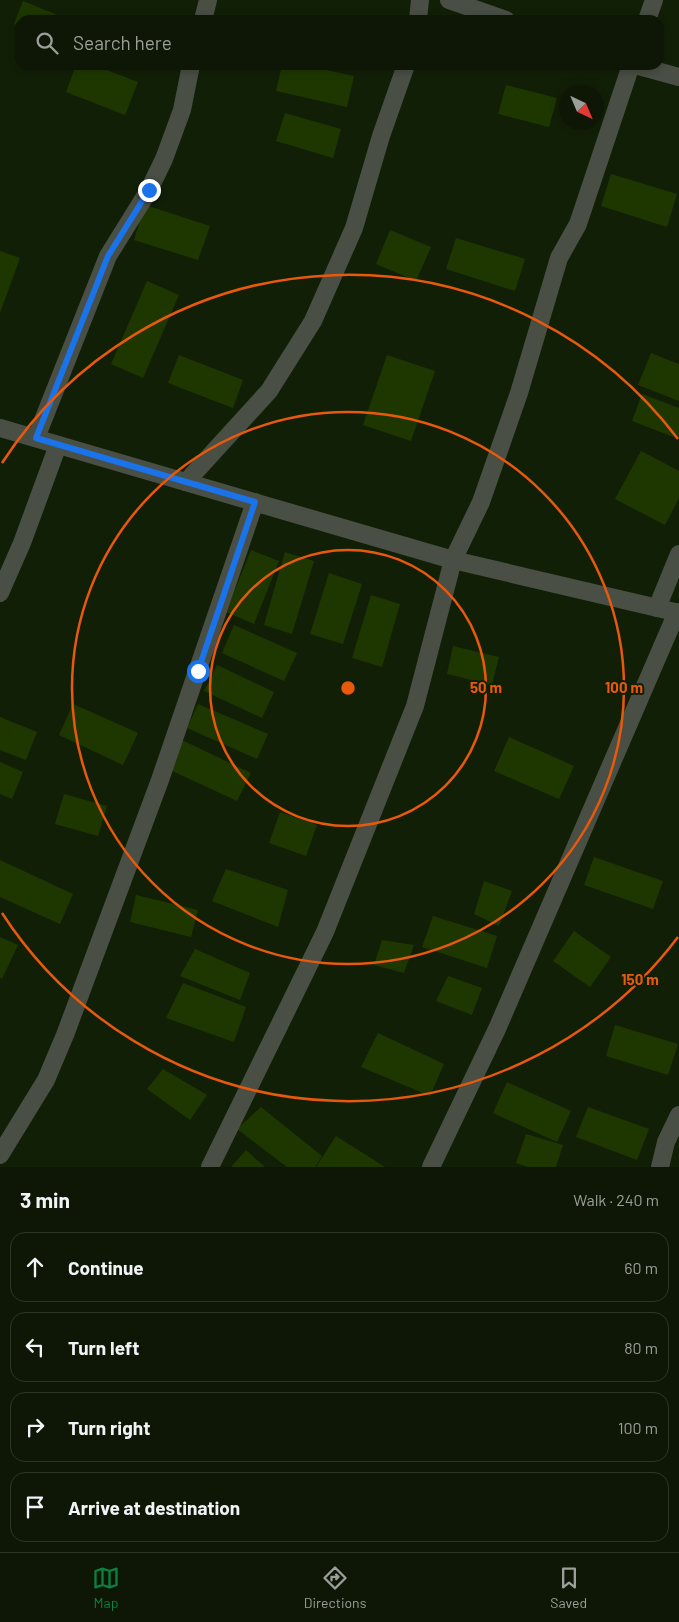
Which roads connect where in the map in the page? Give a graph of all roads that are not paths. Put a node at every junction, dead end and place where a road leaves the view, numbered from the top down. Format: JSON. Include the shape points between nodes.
{"nodes":[{"id":1,"x":208,"y":0,"type":"edge"},
{"id":2,"x":420,"y":0,"type":"edge"},
{"id":3,"x":449,"y":0,"type":"edge"},
{"id":4,"x":654,"y":0,"type":"edge"},
{"id":5,"x":204,"y":15,"type":"edge"},
{"id":6,"x":418,"y":15,"type":"edge"},
{"id":7,"x":492,"y":15,"type":"edge"},
{"id":8,"x":649,"y":15,"type":"edge"},
{"id":9,"x":190,"y":70,"type":"edge"},
{"id":10,"x":404,"y":70,"type":"edge"},
{"id":11,"x":631,"y":70,"type":"edge"},
{"id":12,"x":651,"y":70,"type":"edge"},
{"id":13,"x":679,"y":78,"type":"edge"},
{"id":14,"x":0,"y":428,"type":"edge"},
{"id":15,"x":36,"y":438,"type":"junction"},
{"id":16,"x":58,"y":445,"type":"junction"},
{"id":17,"x":186,"y":482,"type":"junction"},
{"id":18,"x":255,"y":502,"type":"junction"},
{"id":19,"x":679,"y":554,"type":"edge"},
{"id":20,"x":454,"y":560,"type":"junction"},
{"id":21,"x":0,"y":593,"type":"edge"},
{"id":22,"x":657,"y":608,"type":"junction"},
{"id":23,"x":678,"y":613,"type":"edge"},
{"id":24,"x":679,"y":1115,"type":"edge"},
{"id":25,"x":0,"y":1155,"type":"edge"},
{"id":26,"x":210,"y":1167,"type":"edge"},
{"id":27,"x":431,"y":1167,"type":"edge"},
{"id":28,"x":660,"y":1167,"type":"edge"}],
"edges":[{"from":1,"to":5,"type":"street"},
{"from":2,"to":6,"type":"street"},
{"from":3,"to":7,"type":"street"},
{"from":4,"to":8,"type":"street"},
{"from":9,"to":15,"type":"street","via":[[182,110],[164,159],[149,190],[108,256]]},
{"from":10,"to":17,"type":"street","via":[[354,228],[313,321],[269,391]]},
{"from":11,"to":20,"type":"street","via":[[578,224],[559,258],[519,392],[481,502]]},
{"from":12,"to":13,"type":"street"},
{"from":14,"to":15,"type":"street"},
{"from":15,"to":16,"type":"street"},
{"from":16,"to":17,"type":"street"},
{"from":16,"to":21,"type":"street"},
{"from":17,"to":18,"type":"street"},
{"from":18,"to":20,"type":"street"},
{"from":18,"to":25,"type":"street","via":[[160,780],[65,1036],[46,1080]]},
{"from":19,"to":22,"type":"street"},
{"from":20,"to":22,"type":"street"},
{"from":20,"to":26,"type":"street","via":[[415,706],[325,932]]},
{"from":22,"to":23,"type":"street"},
{"from":23,"to":27,"type":"street","via":[[497,1029]]},
{"from":24,"to":28,"type":"street","via":[[666,1142]]}]}
